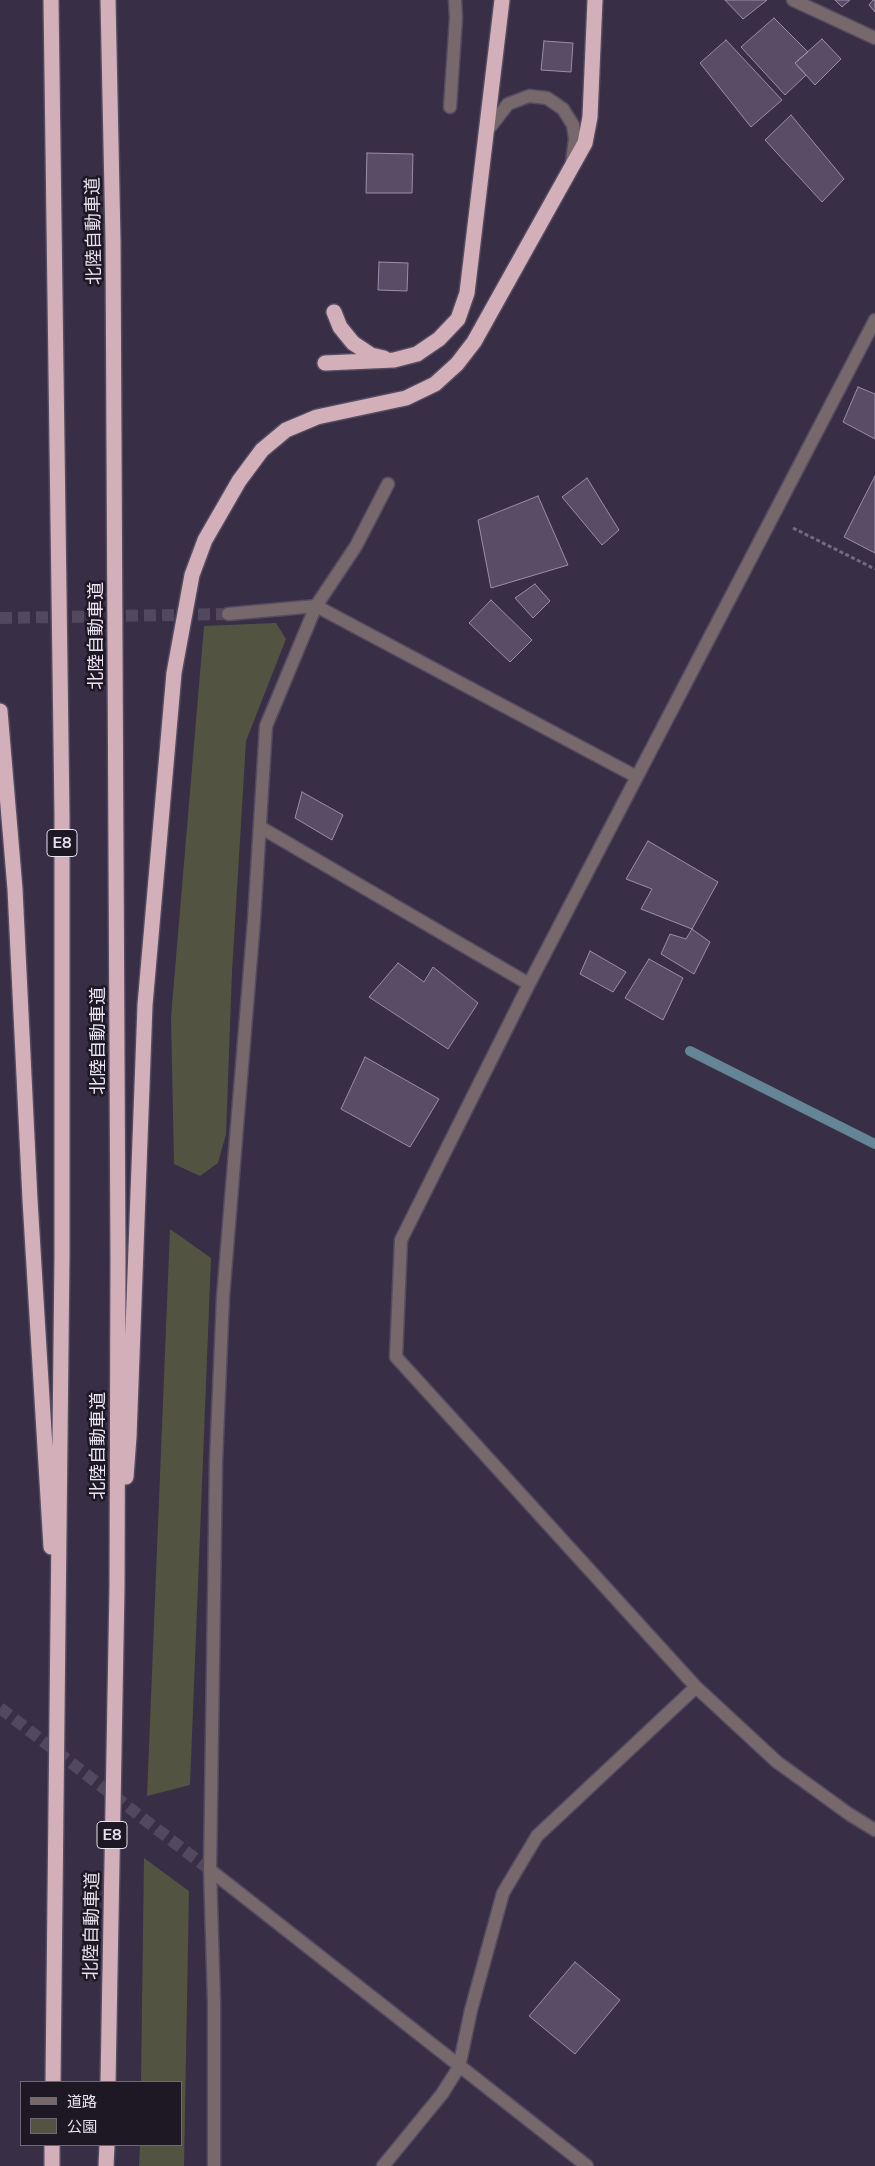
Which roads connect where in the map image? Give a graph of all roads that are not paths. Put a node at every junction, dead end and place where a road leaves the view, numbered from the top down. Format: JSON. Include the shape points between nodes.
{"nodes":[{"id":1,"x":52,"y":0,"type":"edge"},
{"id":2,"x":108,"y":0,"type":"edge"},
{"id":3,"x":455,"y":0,"type":"edge"},
{"id":4,"x":502,"y":0,"type":"edge"},
{"id":5,"x":596,"y":0,"type":"edge"},
{"id":6,"x":793,"y":0,"type":"edge"},
{"id":7,"x":875,"y":38,"type":"edge"},
{"id":8,"x":450,"y":107,"type":"dead end"},
{"id":9,"x":487,"y":131,"type":"junction"},
{"id":10,"x":571,"y":172,"type":"junction"},
{"id":11,"x":334,"y":312,"type":"dead end"},
{"id":12,"x":875,"y":320,"type":"edge"},
{"id":13,"x":394,"y":360,"type":"junction"},
{"id":14,"x":325,"y":363,"type":"dead end"},
{"id":15,"x":388,"y":484,"type":"dead end"},
{"id":16,"x":316,"y":606,"type":"junction"},
{"id":17,"x":228,"y":614,"type":"tunnel mouth"},
{"id":18,"x":0,"y":711,"type":"edge"},
{"id":19,"x":637,"y":777,"type":"junction"},
{"id":20,"x":260,"y":828,"type":"junction"},
{"id":21,"x":529,"y":984,"type":"junction"},
{"id":22,"x":117,"y":1587,"type":"junction"},
{"id":23,"x":59,"y":1686,"type":"junction"},
{"id":24,"x":696,"y":1686,"type":"junction"},
{"id":25,"x":875,"y":1830,"type":"edge"},
{"id":26,"x":210,"y":1870,"type":"junction"},
{"id":27,"x":459,"y":2067,"type":"junction"},
{"id":28,"x":53,"y":2081,"type":"edge"},
{"id":29,"x":108,"y":2081,"type":"edge"},
{"id":30,"x":52,"y":2146,"type":"edge"},
{"id":31,"x":106,"y":2146,"type":"edge"},
{"id":32,"x":52,"y":2166,"type":"edge"},
{"id":33,"x":106,"y":2166,"type":"edge"},
{"id":34,"x":214,"y":2166,"type":"edge"},
{"id":35,"x":384,"y":2166,"type":"edge"},
{"id":36,"x":587,"y":2166,"type":"edge"}],
"edges":[{"from":1,"to":23,"type":"highway","name":"北陸自動車道","number":"E8","via":[[62,815]]},
{"from":2,"to":22,"type":"highway","name":"北陸自動車道","number":"E8","via":[[117,823]]},
{"from":3,"to":8,"type":"street"},
{"from":4,"to":9,"type":"highway"},
{"from":5,"to":10,"type":"highway","via":[[590,117],[585,143]]},
{"from":6,"to":7,"type":"street"},
{"from":9,"to":10,"type":"street","via":[[508,104],[529,96],[547,98],[563,109],[573,125],[575,140]]},
{"from":9,"to":13,"type":"highway","via":[[468,293],[458,319],[439,339],[417,354]]},
{"from":10,"to":22,"type":"highway","via":[[474,342],[457,364],[435,384],[406,398],[317,417],[286,430],[262,450],[239,481],[205,540],[192,575],[174,673],[145,1005],[130,1437]]},
{"from":11,"to":13,"type":"highway","via":[[340,327],[353,343],[371,355]]},
{"from":12,"to":19,"type":"street"},
{"from":13,"to":14,"type":"highway"},
{"from":15,"to":16,"type":"street","via":[[356,546]]},
{"from":16,"to":17,"type":"street"},
{"from":16,"to":19,"type":"street"},
{"from":16,"to":20,"type":"street","via":[[266,726]]},
{"from":18,"to":23,"type":"highway","via":[[15,889]]},
{"from":19,"to":21,"type":"street"},
{"from":20,"to":21,"type":"street"},
{"from":20,"to":26,"type":"street","via":[[223,1298],[216,1461]]},
{"from":21,"to":24,"type":"street","via":[[402,1240],[396,1357]]},
{"from":22,"to":29,"type":"highway","name":"北陸自動車道","number":"E8"},
{"from":23,"to":28,"type":"highway","name":"北陸自動車道","number":"E8"},
{"from":24,"to":25,"type":"street","via":[[777,1762]]},
{"from":24,"to":27,"type":"street","via":[[537,1836],[503,1892]]},
{"from":26,"to":27,"type":"street"},
{"from":26,"to":34,"type":"street"},
{"from":27,"to":35,"type":"street","via":[[442,2094]]},
{"from":27,"to":36,"type":"street"},
{"from":30,"to":32,"type":"highway"},
{"from":31,"to":33,"type":"highway"}]}
